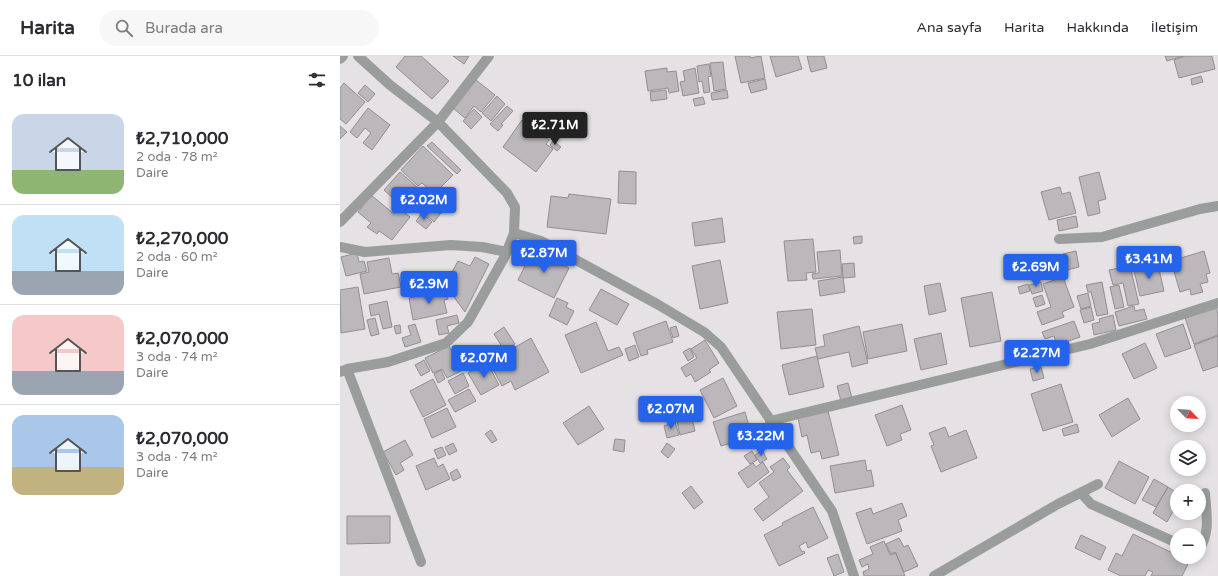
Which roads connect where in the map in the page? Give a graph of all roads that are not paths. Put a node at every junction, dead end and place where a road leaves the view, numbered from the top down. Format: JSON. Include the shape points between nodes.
{"nodes":[{"id":1,"x":343,"y":56,"type":"edge"},
{"id":2,"x":358,"y":56,"type":"edge"},
{"id":3,"x":489,"y":56,"type":"edge"},
{"id":4,"x":340,"y":59,"type":"edge"},
{"id":5,"x":438,"y":122,"type":"junction"},
{"id":6,"x":1218,"y":206,"type":"edge"},
{"id":7,"x":340,"y":222,"type":"edge"},
{"id":8,"x":514,"y":233,"type":"junction"},
{"id":9,"x":1059,"y":239,"type":"dead end"},
{"id":10,"x":340,"y":247,"type":"edge"},
{"id":11,"x":506,"y":252,"type":"junction"},
{"id":12,"x":1218,"y":303,"type":"edge"},
{"id":13,"x":344,"y":370,"type":"edge"},
{"id":14,"x":770,"y":421,"type":"junction"},
{"id":15,"x":1098,"y":484,"type":"dead end"},
{"id":16,"x":1080,"y":493,"type":"junction"},
{"id":17,"x":1206,"y":511,"type":"edge"},
{"id":18,"x":1206,"y":533,"type":"edge"},
{"id":19,"x":1170,"y":540,"type":"edge"},
{"id":20,"x":421,"y":562,"type":"dead end"},
{"id":21,"x":854,"y":576,"type":"edge"},
{"id":22,"x":934,"y":576,"type":"edge"}],
"edges":[{"from":1,"to":4,"type":"street"},
{"from":2,"to":5,"type":"street","via":[[390,85]]},
{"from":3,"to":5,"type":"street"},
{"from":5,"to":7,"type":"street"},
{"from":5,"to":8,"type":"street","via":[[512,200],[515,207]]},
{"from":6,"to":9,"type":"street","via":[[1102,237]]},
{"from":8,"to":11,"type":"street"},
{"from":8,"to":14,"type":"street","via":[[541,241],[704,332],[721,347]]},
{"from":10,"to":11,"type":"street","via":[[365,252],[451,245]]},
{"from":11,"to":13,"type":"street","via":[[468,322],[446,343],[388,362]]},
{"from":12,"to":14,"type":"street","via":[[1090,344]]},
{"from":13,"to":20,"type":"street"},
{"from":14,"to":21,"type":"street","via":[[832,511]]},
{"from":15,"to":16,"type":"street"},
{"from":16,"to":19,"type":"street","via":[[1091,504]]},
{"from":16,"to":22,"type":"street"},
{"from":17,"to":18,"type":"street"}]}
